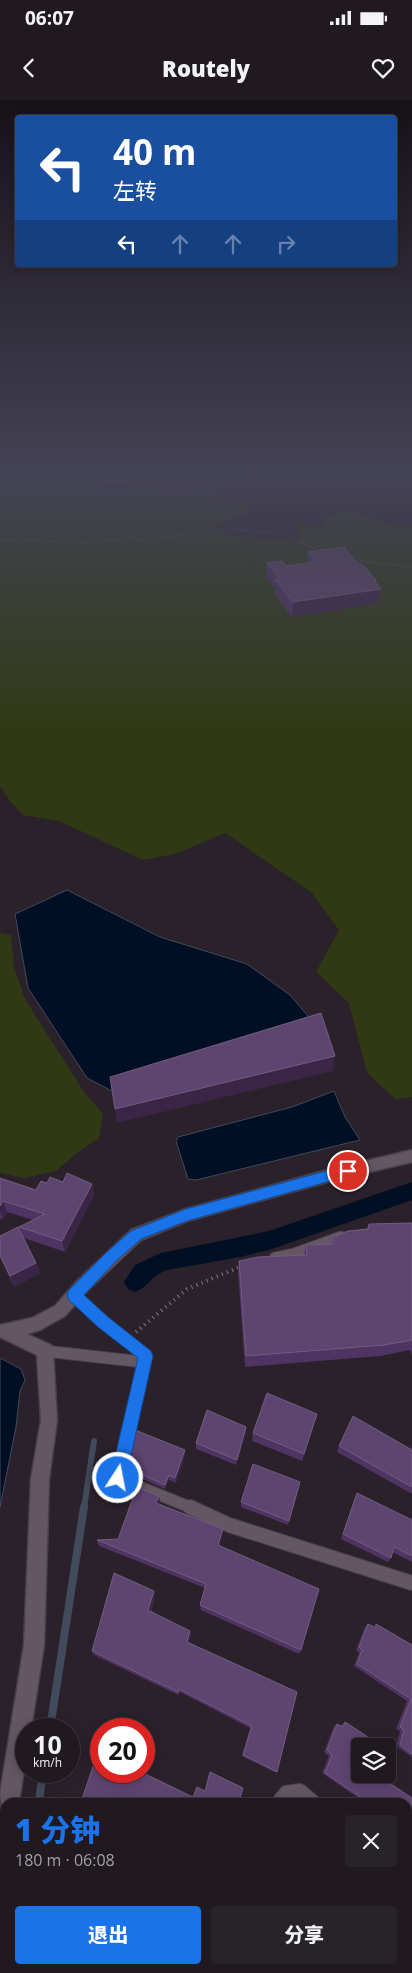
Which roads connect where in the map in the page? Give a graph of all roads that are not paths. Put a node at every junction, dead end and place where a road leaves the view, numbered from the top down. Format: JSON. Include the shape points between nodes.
{"nodes":[{"id":1,"x":412,"y":1156,"type":"edge"},
{"id":2,"x":355,"y":1231,"type":"edge"},
{"id":3,"x":240,"y":1267,"type":"edge"},
{"id":4,"x":74,"y":1295,"type":"junction"},
{"id":5,"x":3,"y":1331,"type":"edge"},
{"id":6,"x":45,"y":1351,"type":"junction"},
{"id":7,"x":143,"y":1362,"type":"junction"},
{"id":8,"x":412,"y":1583,"type":"edge"},
{"id":9,"x":10,"y":1798,"type":"edge"},
{"id":10,"x":282,"y":1798,"type":"edge"},
{"id":11,"x":308,"y":1798,"type":"edge"}],
"edges":[{"from":1,"to":4,"type":"street","via":[[186,1215],[136,1235]]},
{"from":2,"to":3,"type":"lane","via":[[324,1245]]},
{"from":4,"to":5,"type":"street","via":[[60,1311],[34,1325]]},
{"from":4,"to":7,"type":"lane","via":[[146,1356]]},
{"from":5,"to":6,"type":"street"},
{"from":6,"to":7,"type":"lane"},
{"from":6,"to":9,"type":"street","via":[[49,1420],[40,1479],[34,1645]]},
{"from":7,"to":8,"type":"lane","via":[[138,1398],[118,1478],[229,1525]]},
{"from":10,"to":11,"type":"lane","via":[[286,1793],[300,1791]]}]}
